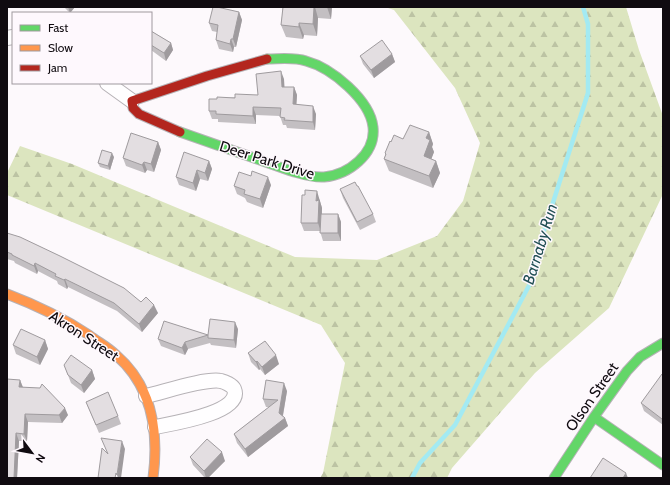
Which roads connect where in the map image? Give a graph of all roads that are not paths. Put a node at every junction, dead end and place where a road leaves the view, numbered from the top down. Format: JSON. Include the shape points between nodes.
{"nodes":[{"id":1,"x":108,"y":84,"type":"edge"},
{"id":2,"x":132,"y":101,"type":"junction"},
{"id":3,"x":7,"y":294,"type":"edge"},
{"id":4,"x":663,"y":343,"type":"edge"},
{"id":5,"x":146,"y":396,"type":"junction"},
{"id":6,"x":594,"y":417,"type":"junction"},
{"id":7,"x":155,"y":427,"type":"junction"},
{"id":8,"x":663,"y":465,"type":"edge"},
{"id":9,"x":152,"y":478,"type":"edge"},
{"id":10,"x":554,"y":478,"type":"edge"}],
"edges":[{"from":1,"to":2,"type":"street","name":"Deer Park Drive"},
{"from":2,"to":2,"type":"street","name":"Deer Park Drive","via":[[132,106],[140,115],[172,129],[295,172],[318,177],[335,176],[346,172],[357,163],[366,153],[374,131],[373,123],[348,86],[312,63],[297,59],[267,59]]},
{"from":3,"to":5,"type":"street","name":"Akron Street","via":[[60,317],[106,347],[132,370]]},
{"from":4,"to":6,"type":"street","name":"Olson Street","via":[[640,357]]},
{"from":5,"to":7,"type":"street","name":"Akron Street"},
{"from":5,"to":7,"type":"street","via":[[215,381],[226,383],[234,390],[232,400],[220,409],[200,417]]},
{"from":6,"to":8,"type":"street"},
{"from":6,"to":10,"type":"street","name":"Olson Street"},
{"from":7,"to":9,"type":"street","name":"Akron Street","via":[[156,459]]}]}
